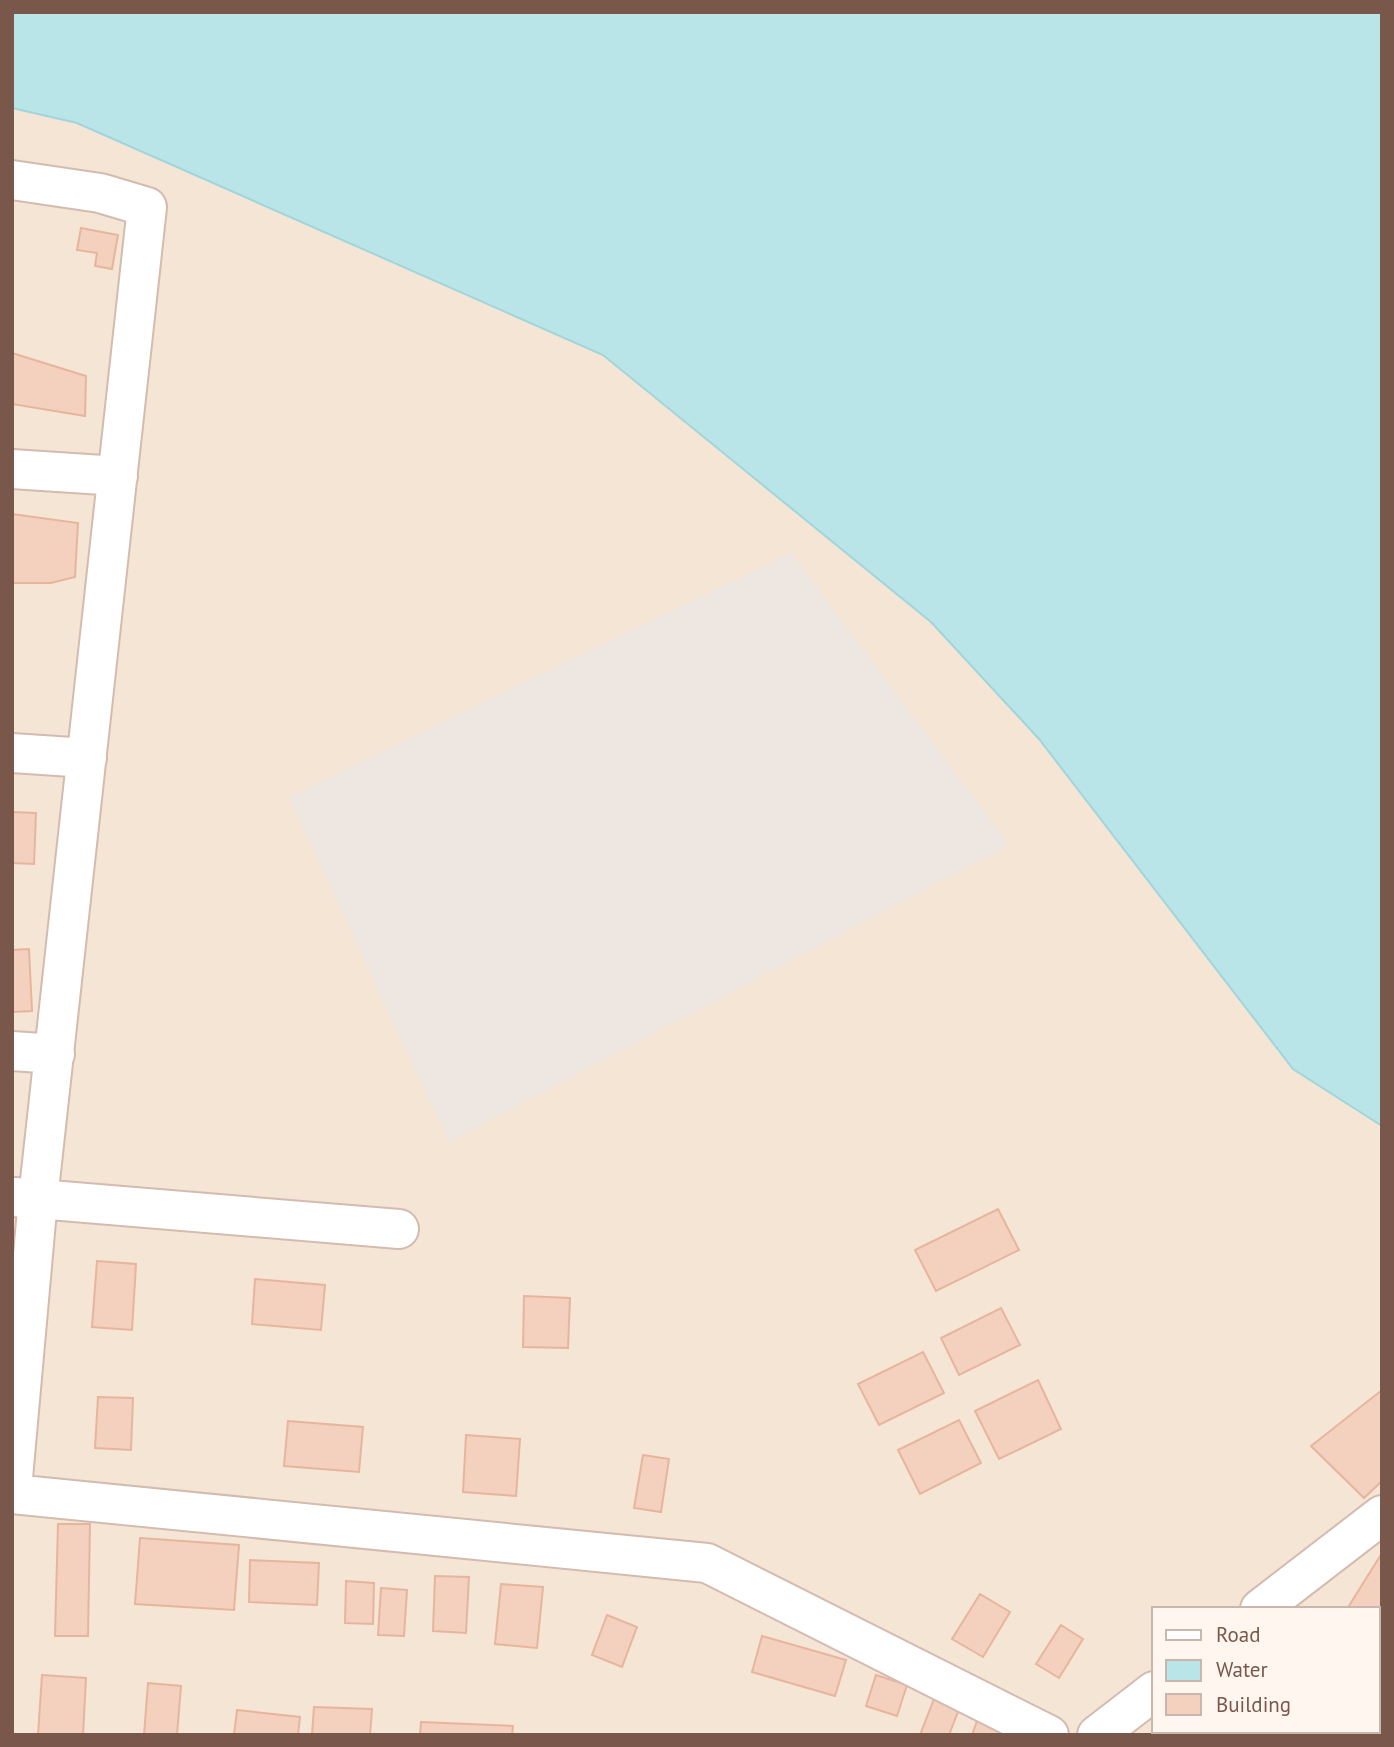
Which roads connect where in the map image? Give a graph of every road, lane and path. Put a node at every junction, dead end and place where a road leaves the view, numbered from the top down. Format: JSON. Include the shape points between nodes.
{"nodes":[{"id":1,"x":12,"y":180,"type":"edge"},
{"id":2,"x":12,"y":469,"type":"edge"},
{"id":3,"x":118,"y":476,"type":"junction"},
{"id":4,"x":12,"y":753,"type":"edge"},
{"id":5,"x":87,"y":758,"type":"junction"},
{"id":6,"x":12,"y":1051,"type":"edge"},
{"id":7,"x":55,"y":1054,"type":"junction"},
{"id":8,"x":25,"y":1198,"type":"edge"},
{"id":9,"x":399,"y":1229,"type":"dead end"},
{"id":10,"x":12,"y":1491,"type":"edge"},
{"id":11,"x":1382,"y":1514,"type":"edge"},
{"id":12,"x":1263,"y":1607,"type":"edge"},
{"id":13,"x":1152,"y":1693,"type":"edge"},
{"id":14,"x":1049,"y":1735,"type":"edge"},
{"id":15,"x":1097,"y":1735,"type":"edge"}],
"edges":[{"from":1,"to":3,"type":"street","via":[[100,193],[147,207]]},
{"from":2,"to":3,"type":"street"},
{"from":3,"to":5,"type":"street"},
{"from":4,"to":5,"type":"street"},
{"from":5,"to":7,"type":"street"},
{"from":6,"to":7,"type":"street"},
{"from":7,"to":8,"type":"street"},
{"from":8,"to":9,"type":"street"},
{"from":8,"to":10,"type":"street"},
{"from":10,"to":14,"type":"street","via":[[707,1563]]},
{"from":11,"to":12,"type":"street"},
{"from":13,"to":15,"type":"street"}]}
